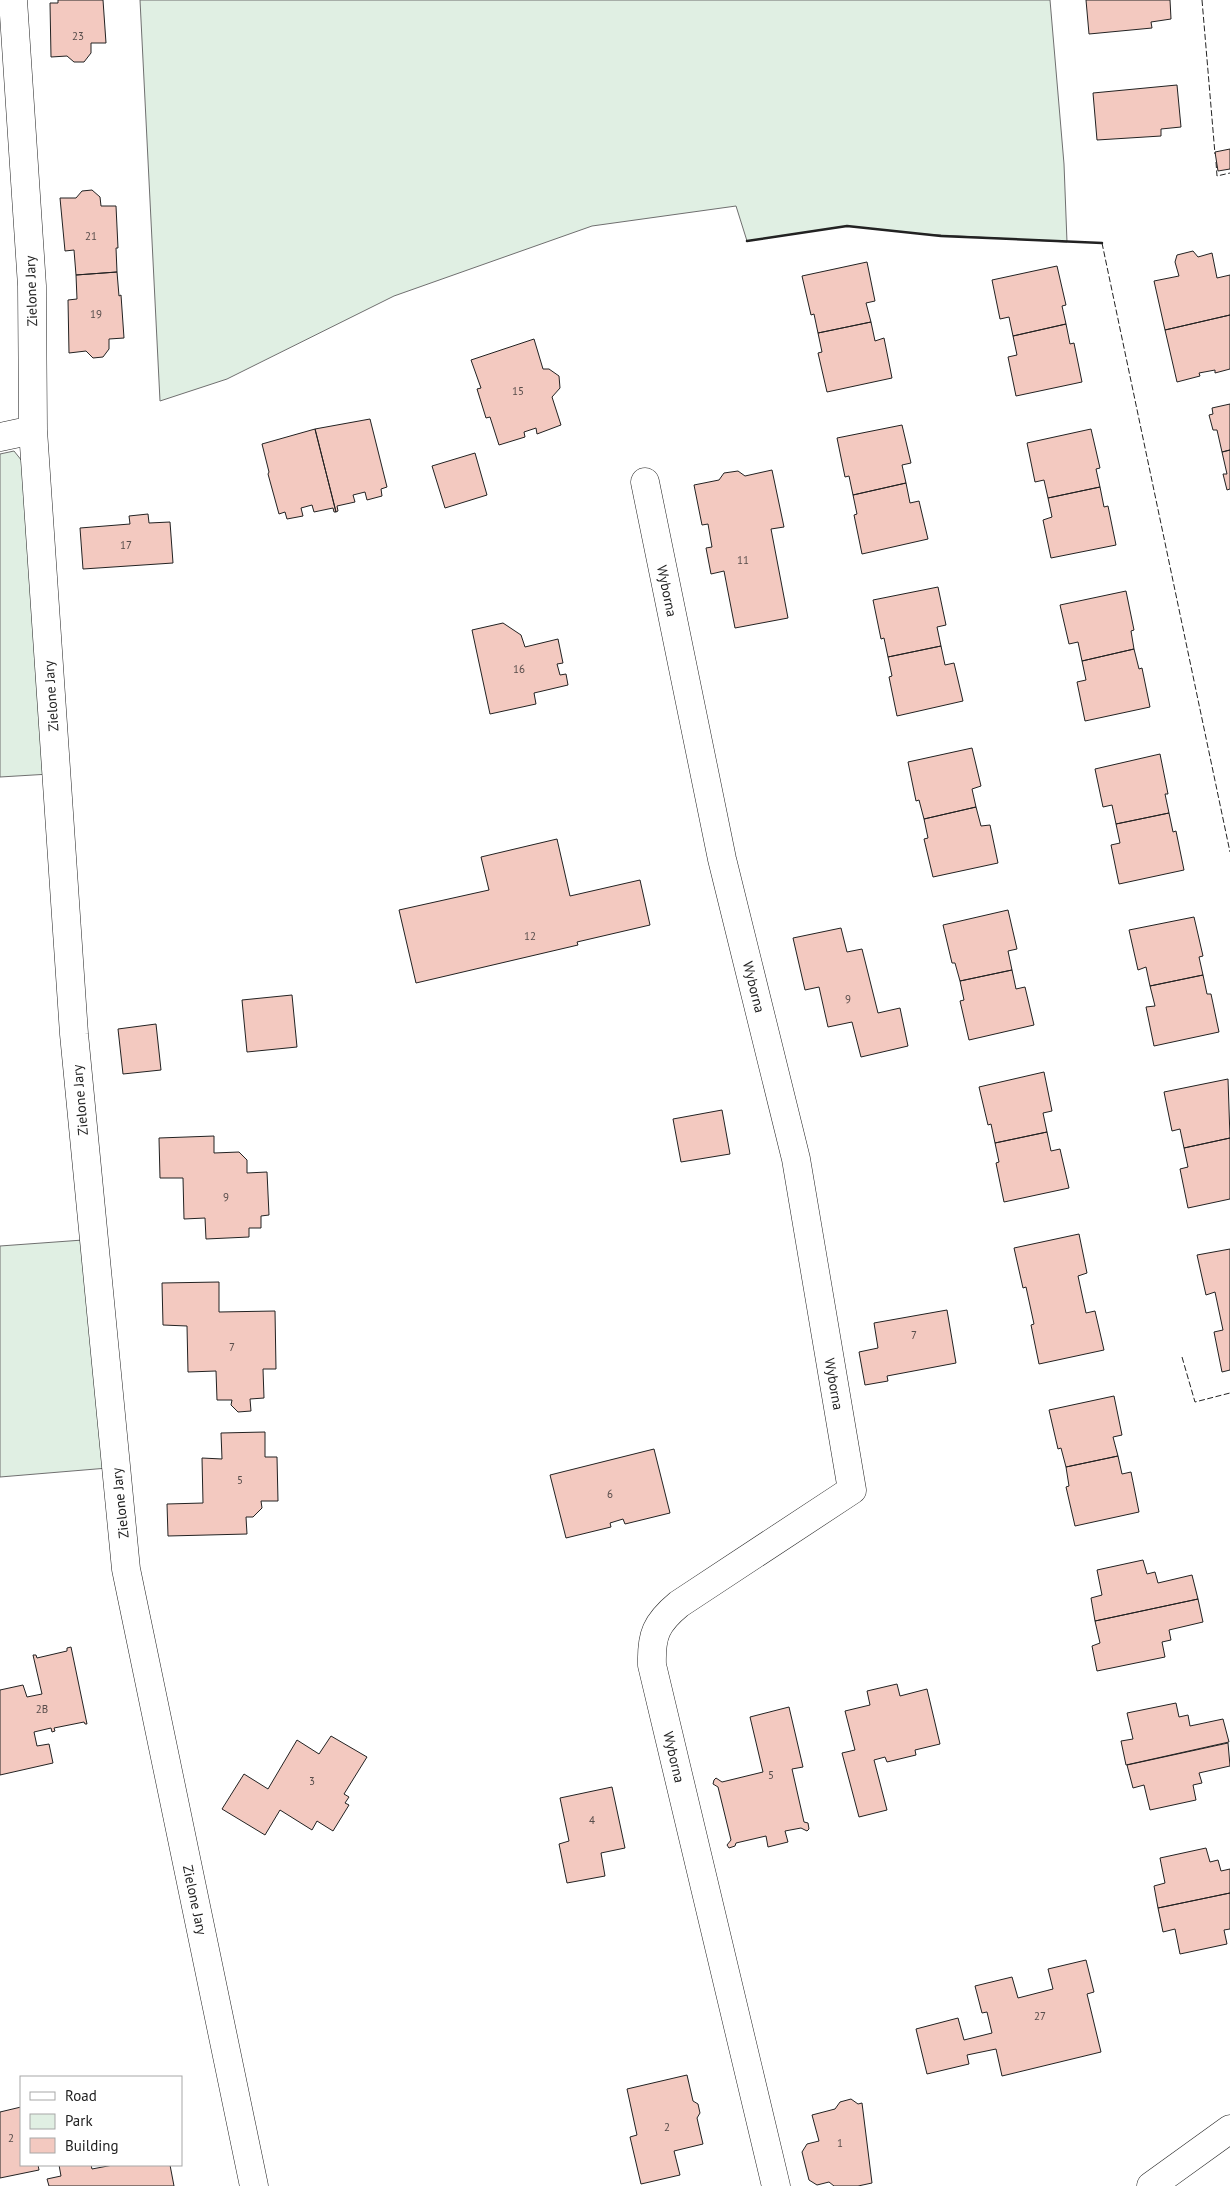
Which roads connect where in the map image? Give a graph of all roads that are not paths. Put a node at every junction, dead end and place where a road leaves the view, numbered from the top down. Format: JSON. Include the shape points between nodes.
{"nodes":[{"id":1,"x":12,"y":0,"type":"edge"},
{"id":2,"x":33,"y":430,"type":"junction"},
{"id":3,"x":0,"y":438,"type":"edge"},
{"id":4,"x":645,"y":482,"type":"dead end"},
{"id":5,"x":1230,"y":2129,"type":"edge"},
{"id":6,"x":254,"y":2186,"type":"edge"},
{"id":7,"x":776,"y":2186,"type":"edge"},
{"id":8,"x":1151,"y":2186,"type":"edge"}],
"edges":[{"from":1,"to":2,"type":"street","name":"Zielone Jary","via":[[32,286]]},
{"from":2,"to":3,"type":"street"},
{"from":2,"to":6,"type":"street","name":"Zielone Jary","via":[[74,1034],[126,1569]]},
{"from":4,"to":7,"type":"street","name":"Wyborna","via":[[722,859],[796,1159],[852,1490],[679,1604],[663,1617],[651,1643],[652,1665]]},
{"from":5,"to":8,"type":"street"}]}
